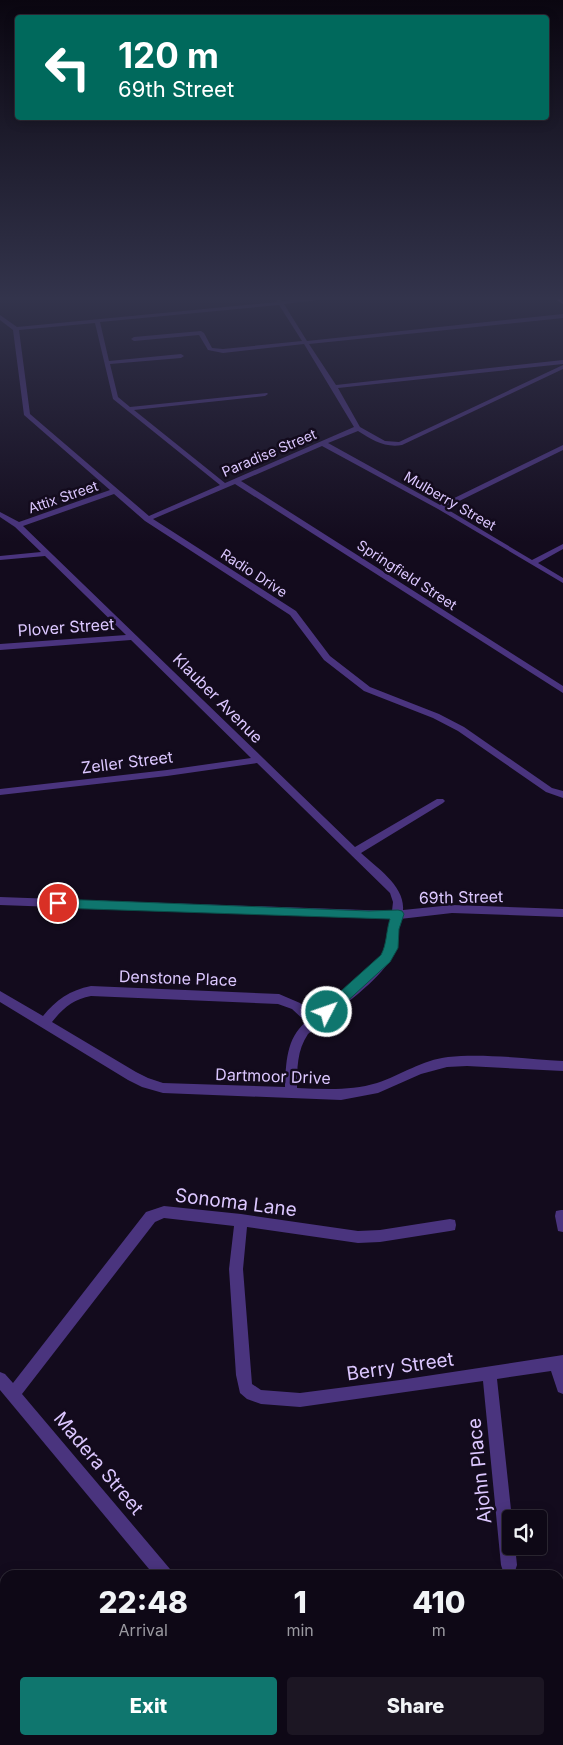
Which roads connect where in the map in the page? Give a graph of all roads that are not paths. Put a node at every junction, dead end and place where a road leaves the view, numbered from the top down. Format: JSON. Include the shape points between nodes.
{"nodes":[{"id":1,"x":22,"y":379,"type":"edge"},
{"id":2,"x":111,"y":379,"type":"edge"},
{"id":3,"x":329,"y":379,"type":"edge"},
{"id":4,"x":403,"y":379,"type":"edge"},
{"id":5,"x":537,"y":379,"type":"edge"},
{"id":6,"x":334,"y":387,"type":"junction"},
{"id":7,"x":265,"y":394,"type":"dead end"},
{"id":8,"x":130,"y":409,"type":"junction"},
{"id":9,"x":358,"y":428,"type":"junction"},
{"id":10,"x":324,"y":444,"type":"junction"},
{"id":11,"x":563,"y":447,"type":"edge"},
{"id":12,"x":237,"y":482,"type":"junction"},
{"id":13,"x":225,"y":486,"type":"junction"},
{"id":14,"x":115,"y":491,"type":"junction"},
{"id":15,"x":440,"y":508,"type":"junction"},
{"id":16,"x":0,"y":514,"type":"edge"},
{"id":17,"x":148,"y":519,"type":"junction"},
{"id":18,"x":18,"y":525,"type":"junction"},
{"id":19,"x":563,"y":546,"type":"edge"},
{"id":20,"x":48,"y":553,"type":"junction"},
{"id":21,"x":0,"y":558,"type":"edge"},
{"id":22,"x":532,"y":563,"type":"junction"},
{"id":23,"x":563,"y":581,"type":"edge"},
{"id":24,"x":134,"y":637,"type":"junction"},
{"id":25,"x":0,"y":647,"type":"edge"},
{"id":26,"x":563,"y":690,"type":"edge"},
{"id":27,"x":258,"y":760,"type":"junction"},
{"id":28,"x":0,"y":792,"type":"edge"},
{"id":29,"x":563,"y":795,"type":"edge"},
{"id":30,"x":440,"y":801,"type":"dead end"},
{"id":31,"x":354,"y":853,"type":"junction"},
{"id":32,"x":0,"y":901,"type":"edge"},
{"id":33,"x":563,"y":913,"type":"edge"},
{"id":34,"x":398,"y":914,"type":"junction"},
{"id":35,"x":0,"y":996,"type":"edge"},
{"id":36,"x":314,"y":1022,"type":"junction"},
{"id":37,"x":44,"y":1023,"type":"junction"},
{"id":38,"x":563,"y":1066,"type":"edge"},
{"id":39,"x":291,"y":1094,"type":"junction"},
{"id":40,"x":241,"y":1220,"type":"junction"},
{"id":41,"x":450,"y":1225,"type":"dead end"},
{"id":42,"x":560,"y":1363,"type":"edge"},
{"id":43,"x":489,"y":1374,"type":"junction"},
{"id":44,"x":0,"y":1379,"type":"edge"},
{"id":45,"x":563,"y":1387,"type":"edge"},
{"id":46,"x":13,"y":1394,"type":"junction"},
{"id":47,"x":509,"y":1565,"type":"dead end"},
{"id":48,"x":160,"y":1570,"type":"edge"}],
"edges":[{"from":1,"to":14,"type":"street","name":"Radio Drive","via":[[27,416]]},
{"from":2,"to":8,"type":"street","via":[[116,398]]},
{"from":3,"to":6,"type":"street"},
{"from":4,"to":6,"type":"street"},
{"from":5,"to":9,"type":"street","via":[[400,444],[384,443]]},
{"from":6,"to":9,"type":"street"},
{"from":7,"to":8,"type":"street"},
{"from":8,"to":13,"type":"street"},
{"from":9,"to":10,"type":"street","name":"Paradise Street"},
{"from":10,"to":12,"type":"street","name":"Paradise Street"},
{"from":10,"to":15,"type":"street","name":"Mulberry Street"},
{"from":11,"to":15,"type":"street"},
{"from":12,"to":13,"type":"street","name":"Paradise Street"},
{"from":12,"to":26,"type":"street","name":"Springfield Street"},
{"from":13,"to":17,"type":"street","name":"Paradise Street"},
{"from":14,"to":17,"type":"street","name":"Radio Drive"},
{"from":14,"to":18,"type":"street","name":"Attix Street"},
{"from":15,"to":22,"type":"street","name":"Mulberry Street"},
{"from":16,"to":18,"type":"street","name":"Klauber Avenue"},
{"from":17,"to":29,"type":"street","name":"Radio Drive","via":[[293,613],[327,658],[367,689],[461,729],[549,790]]},
{"from":18,"to":20,"type":"street","name":"Klauber Avenue"},
{"from":19,"to":22,"type":"street"},
{"from":20,"to":21,"type":"street"},
{"from":20,"to":24,"type":"street","name":"Klauber Avenue"},
{"from":22,"to":23,"type":"street","name":"Mulberry Street"},
{"from":24,"to":25,"type":"street","name":"Plover Street"},
{"from":24,"to":27,"type":"street","name":"Klauber Avenue"},
{"from":27,"to":28,"type":"street","name":"Zeller Street"},
{"from":27,"to":31,"type":"street","name":"Klauber Avenue"},
{"from":30,"to":31,"type":"street"},
{"from":31,"to":34,"type":"street","name":"Klauber Avenue","via":[[394,891],[399,901]]},
{"from":32,"to":34,"type":"street","name":"69th Street"},
{"from":33,"to":34,"type":"street","name":"69th Street","via":[[452,909]]},
{"from":34,"to":36,"type":"street","via":[[392,948],[386,959]]},
{"from":35,"to":37,"type":"street","name":"Dartmoor Drive"},
{"from":36,"to":37,"type":"street","name":"Denstone Place","via":[[296,1006],[279,999],[91,991],[67,998]]},
{"from":36,"to":39,"type":"street","via":[[294,1046]]},
{"from":37,"to":39,"type":"street","name":"Dartmoor Drive","via":[[154,1086]]},
{"from":38,"to":39,"type":"street","name":"Dartmoor Drive","via":[[447,1062],[419,1069],[390,1084],[367,1091],[341,1095]]},
{"from":40,"to":41,"type":"street","name":"Sonoma Lane","via":[[358,1237]]},
{"from":40,"to":43,"type":"street","name":"Berry Street","via":[[236,1269],[243,1375],[245,1388],[252,1394],[300,1400]]},
{"from":40,"to":46,"type":"street","name":"Sonoma Lane","via":[[164,1212],[152,1217]]},
{"from":42,"to":43,"type":"street","name":"Berry Street"},
{"from":42,"to":45,"type":"street"},
{"from":43,"to":47,"type":"street","name":"Ajohn Place"},
{"from":44,"to":46,"type":"street","name":"Madera Street"},
{"from":46,"to":48,"type":"street","name":"Madera Street"}]}
